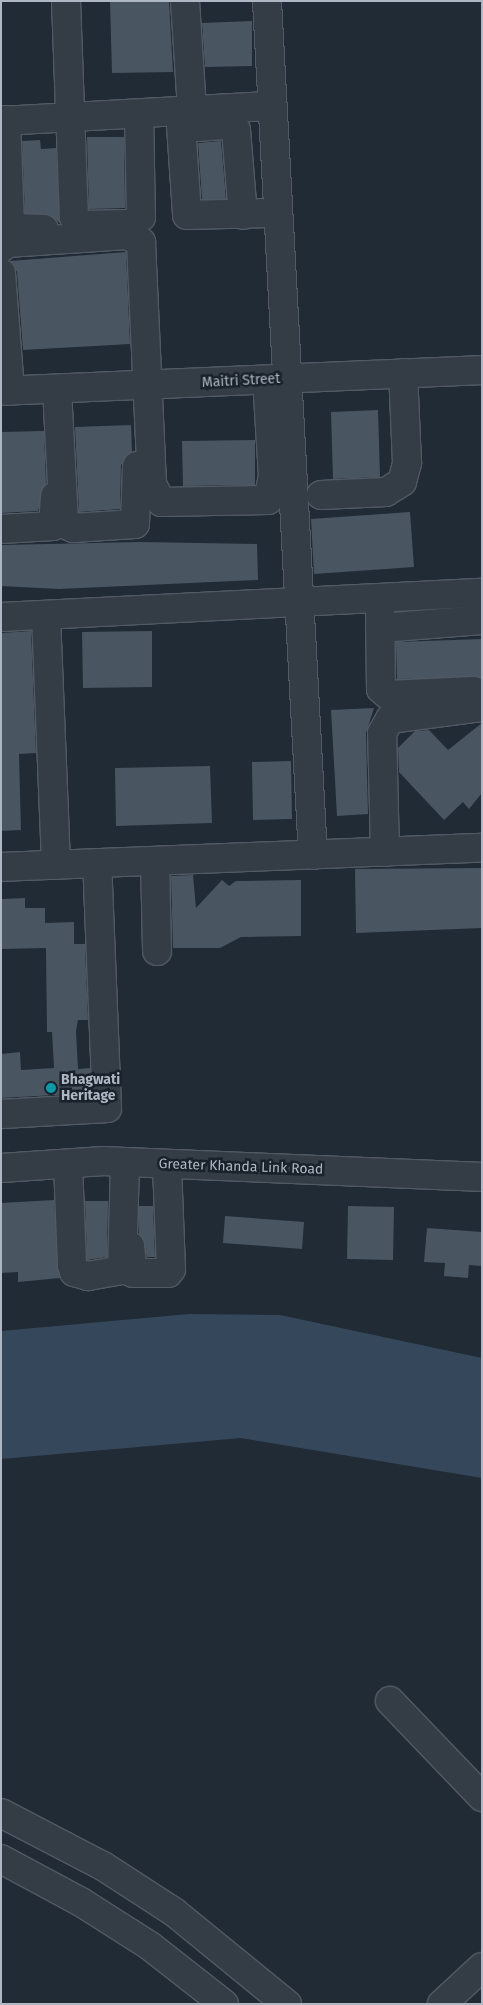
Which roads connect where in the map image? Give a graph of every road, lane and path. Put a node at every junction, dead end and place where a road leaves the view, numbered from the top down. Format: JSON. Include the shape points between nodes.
{"nodes":[{"id":1,"x":66,"y":1,"type":"edge"},
{"id":2,"x":185,"y":1,"type":"edge"},
{"id":3,"x":267,"y":1,"type":"edge"},
{"id":4,"x":273,"y":106,"type":"junction"},
{"id":5,"x":139,"y":114,"type":"junction"},
{"id":6,"x":184,"y":116,"type":"junction"},
{"id":7,"x":64,"y":117,"type":"junction"},
{"id":8,"x":4,"y":120,"type":"edge"},
{"id":9,"x":278,"y":214,"type":"junction"},
{"id":10,"x":243,"y":215,"type":"junction"},
{"id":11,"x":1,"y":248,"type":"edge"},
{"id":12,"x":1,"y":272,"type":"edge"},
{"id":13,"x":482,"y":370,"type":"edge"},
{"id":14,"x":403,"y":373,"type":"junction"},
{"id":15,"x":276,"y":379,"type":"junction"},
{"id":16,"x":142,"y":385,"type":"junction"},
{"id":17,"x":54,"y":390,"type":"junction"},
{"id":18,"x":6,"y":391,"type":"edge"},
{"id":19,"x":321,"y":495,"type":"dead end"},
{"id":20,"x":1,"y":528,"type":"edge"},
{"id":21,"x":482,"y":593,"type":"edge"},
{"id":22,"x":380,"y":598,"type":"junction"},
{"id":23,"x":301,"y":602,"type":"junction"},
{"id":24,"x":46,"y":615,"type":"junction"},
{"id":25,"x":1,"y":617,"type":"edge"},
{"id":26,"x":482,"y":620,"type":"edge"},
{"id":27,"x":380,"y":628,"type":"junction"},
{"id":28,"x":482,"y":690,"type":"edge"},
{"id":29,"x":482,"y":707,"type":"edge"},
{"id":30,"x":482,"y":848,"type":"edge"},
{"id":31,"x":385,"y":852,"type":"junction"},
{"id":32,"x":312,"y":855,"type":"junction"},
{"id":33,"x":155,"y":861,"type":"junction"},
{"id":34,"x":97,"y":863,"type":"junction"},
{"id":35,"x":56,"y":865,"type":"junction"},
{"id":36,"x":1,"y":867,"type":"edge"},
{"id":37,"x":157,"y":951,"type":"dead end"},
{"id":38,"x":1,"y":1114,"type":"edge"},
{"id":39,"x":128,"y":1162,"type":"junction"},
{"id":40,"x":68,"y":1164,"type":"junction"},
{"id":41,"x":167,"y":1164,"type":"junction"},
{"id":42,"x":1,"y":1168,"type":"edge"},
{"id":43,"x":482,"y":1177,"type":"edge"},
{"id":44,"x":390,"y":1701,"type":"dead end"},
{"id":45,"x":482,"y":1796,"type":"edge"},
{"id":46,"x":1,"y":1813,"type":"edge"},
{"id":47,"x":1,"y":1859,"type":"edge"},
{"id":48,"x":482,"y":1967,"type":"edge"},
{"id":49,"x":224,"y":2004,"type":"edge"},
{"id":50,"x":287,"y":2004,"type":"edge"},
{"id":51,"x":442,"y":2004,"type":"edge"}],
"edges":[{"from":1,"to":7,"type":"street"},
{"from":2,"to":6,"type":"street"},
{"from":3,"to":4,"type":"street"},
{"from":4,"to":6,"type":"street"},
{"from":4,"to":9,"type":"street"},
{"from":5,"to":6,"type":"street"},
{"from":5,"to":7,"type":"street"},
{"from":5,"to":7,"type":"street","via":[[143,210],[130,224],[76,222]]},
{"from":6,"to":10,"type":"street","via":[[236,130]]},
{"from":6,"to":10,"type":"street","via":[[187,215]]},
{"from":7,"to":8,"type":"street"},
{"from":7,"to":8,"type":"street","via":[[63,215],[58,226],[51,229],[14,228],[10,223]]},
{"from":9,"to":10,"type":"street"},
{"from":9,"to":15,"type":"street"},
{"from":11,"to":16,"type":"street","via":[[7,242],[128,235],[138,239]]},
{"from":12,"to":18,"type":"street"},
{"from":13,"to":14,"type":"street","name":"Maitri Street"},
{"from":14,"to":15,"type":"street","name":"Maitri Street"},
{"from":14,"to":19,"type":"street","via":[[407,462],[402,482],[386,492]]},
{"from":15,"to":16,"type":"street","name":"Maitri Street"},
{"from":15,"to":16,"type":"street","via":[[272,488],[263,501],[161,502],[152,484]]},
{"from":15,"to":23,"type":"street"},
{"from":16,"to":17,"type":"street","name":"Maitri Street"},
{"from":16,"to":17,"type":"street","via":[[138,512],[130,526],[64,524]]},
{"from":17,"to":18,"type":"street","name":"Maitri Street"},
{"from":17,"to":20,"type":"street","via":[[55,522],[49,527]]},
{"from":21,"to":22,"type":"street"},
{"from":22,"to":23,"type":"street"},
{"from":22,"to":27,"type":"street"},
{"from":23,"to":24,"type":"street"},
{"from":23,"to":32,"type":"street"},
{"from":24,"to":25,"type":"street"},
{"from":24,"to":35,"type":"street"},
{"from":26,"to":27,"type":"street"},
{"from":27,"to":28,"type":"street","via":[[382,689],[388,695]]},
{"from":29,"to":31,"type":"street","via":[[390,720],[382,733]]},
{"from":30,"to":31,"type":"street"},
{"from":31,"to":32,"type":"street"},
{"from":32,"to":33,"type":"street"},
{"from":33,"to":34,"type":"street"},
{"from":33,"to":37,"type":"street"},
{"from":34,"to":35,"type":"street"},
{"from":34,"to":38,"type":"street","via":[[107,1108]]},
{"from":35,"to":36,"type":"street"},
{"from":39,"to":40,"type":"street","name":"Greater Khanda Link Road"},
{"from":39,"to":40,"type":"street","via":[[122,1270],[88,1276],[74,1272],[72,1265]]},
{"from":39,"to":41,"type":"street","name":"Greater Khanda Link Road"},
{"from":39,"to":41,"type":"street","via":[[130,1270],[133,1274],[171,1269]]},
{"from":40,"to":42,"type":"street","name":"Greater Khanda Link Road"},
{"from":41,"to":43,"type":"street","name":"Greater Khanda Link Road"},
{"from":44,"to":45,"type":"street"},
{"from":46,"to":50,"type":"street","via":[[103,1866],[174,1912]]},
{"from":47,"to":49,"type":"street","via":[[89,1907]]},
{"from":48,"to":51,"type":"street"}]}
